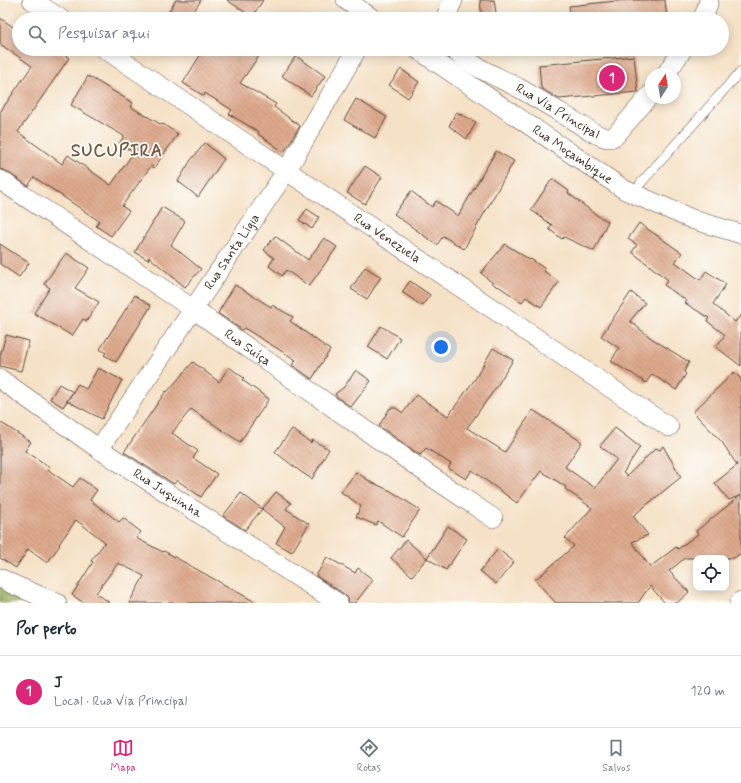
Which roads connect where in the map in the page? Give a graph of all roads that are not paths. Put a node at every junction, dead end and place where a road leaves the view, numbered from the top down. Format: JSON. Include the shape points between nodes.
{"nodes":[{"id":1,"x":32,"y":0,"type":"edge"},
{"id":2,"x":346,"y":0,"type":"edge"},
{"id":3,"x":453,"y":0,"type":"edge"},
{"id":4,"x":709,"y":0,"type":"edge"},
{"id":5,"x":50,"y":12,"type":"edge"},
{"id":6,"x":363,"y":12,"type":"edge"},
{"id":7,"x":448,"y":12,"type":"edge"},
{"id":8,"x":706,"y":12,"type":"edge"},
{"id":9,"x":116,"y":56,"type":"edge"},
{"id":10,"x":353,"y":56,"type":"edge"},
{"id":11,"x":428,"y":56,"type":"edge"},
{"id":12,"x":461,"y":56,"type":"edge"},
{"id":13,"x":678,"y":56,"type":"edge"},
{"id":14,"x":670,"y":68,"type":"edge"},
{"id":15,"x":741,"y":71,"type":"edge"},
{"id":16,"x":645,"y":101,"type":"edge"},
{"id":17,"x":287,"y":170,"type":"junction"},
{"id":18,"x":0,"y":180,"type":"edge"},
{"id":19,"x":632,"y":187,"type":"junction"},
{"id":20,"x":741,"y":234,"type":"edge"},
{"id":21,"x":193,"y":309,"type":"junction"},
{"id":22,"x":0,"y":379,"type":"edge"},
{"id":23,"x":670,"y":427,"type":"dead end"},
{"id":24,"x":99,"y":449,"type":"junction"},
{"id":25,"x":493,"y":518,"type":"dead end"},
{"id":26,"x":0,"y":578,"type":"edge"},
{"id":27,"x":741,"y":601,"type":"edge"},
{"id":28,"x":56,"y":603,"type":"edge"},
{"id":29,"x":338,"y":603,"type":"edge"},
{"id":30,"x":739,"y":603,"type":"edge"}],
"edges":[{"from":1,"to":5,"type":"street"},
{"from":2,"to":6,"type":"street"},
{"from":3,"to":7,"type":"street"},
{"from":4,"to":8,"type":"street"},
{"from":9,"to":17,"type":"street","name":"Rua Venezuela"},
{"from":10,"to":17,"type":"street","name":"Rua Santa Lígia"},
{"from":11,"to":19,"type":"street","name":"Rua Moçambique"},
{"from":12,"to":16,"type":"street","name":"Rua Via Principal","via":[[606,138],[615,136]]},
{"from":13,"to":14,"type":"street"},
{"from":15,"to":19,"type":"lane"},
{"from":17,"to":21,"type":"street","name":"Rua Santa Lígia"},
{"from":17,"to":23,"type":"street","name":"Rua Venezuela"},
{"from":18,"to":21,"type":"street","name":"Rua Suíça"},
{"from":19,"to":20,"type":"street","name":"Rua Moçambique","via":[[694,220]]},
{"from":21,"to":24,"type":"street","name":"Rua Santa Lígia"},
{"from":21,"to":25,"type":"street","name":"Rua Suíça"},
{"from":22,"to":24,"type":"street","name":"Rua Juquinha"},
{"from":24,"to":29,"type":"street","name":"Rua Juquinha"},
{"from":26,"to":28,"type":"street"},
{"from":27,"to":30,"type":"street"}]}
